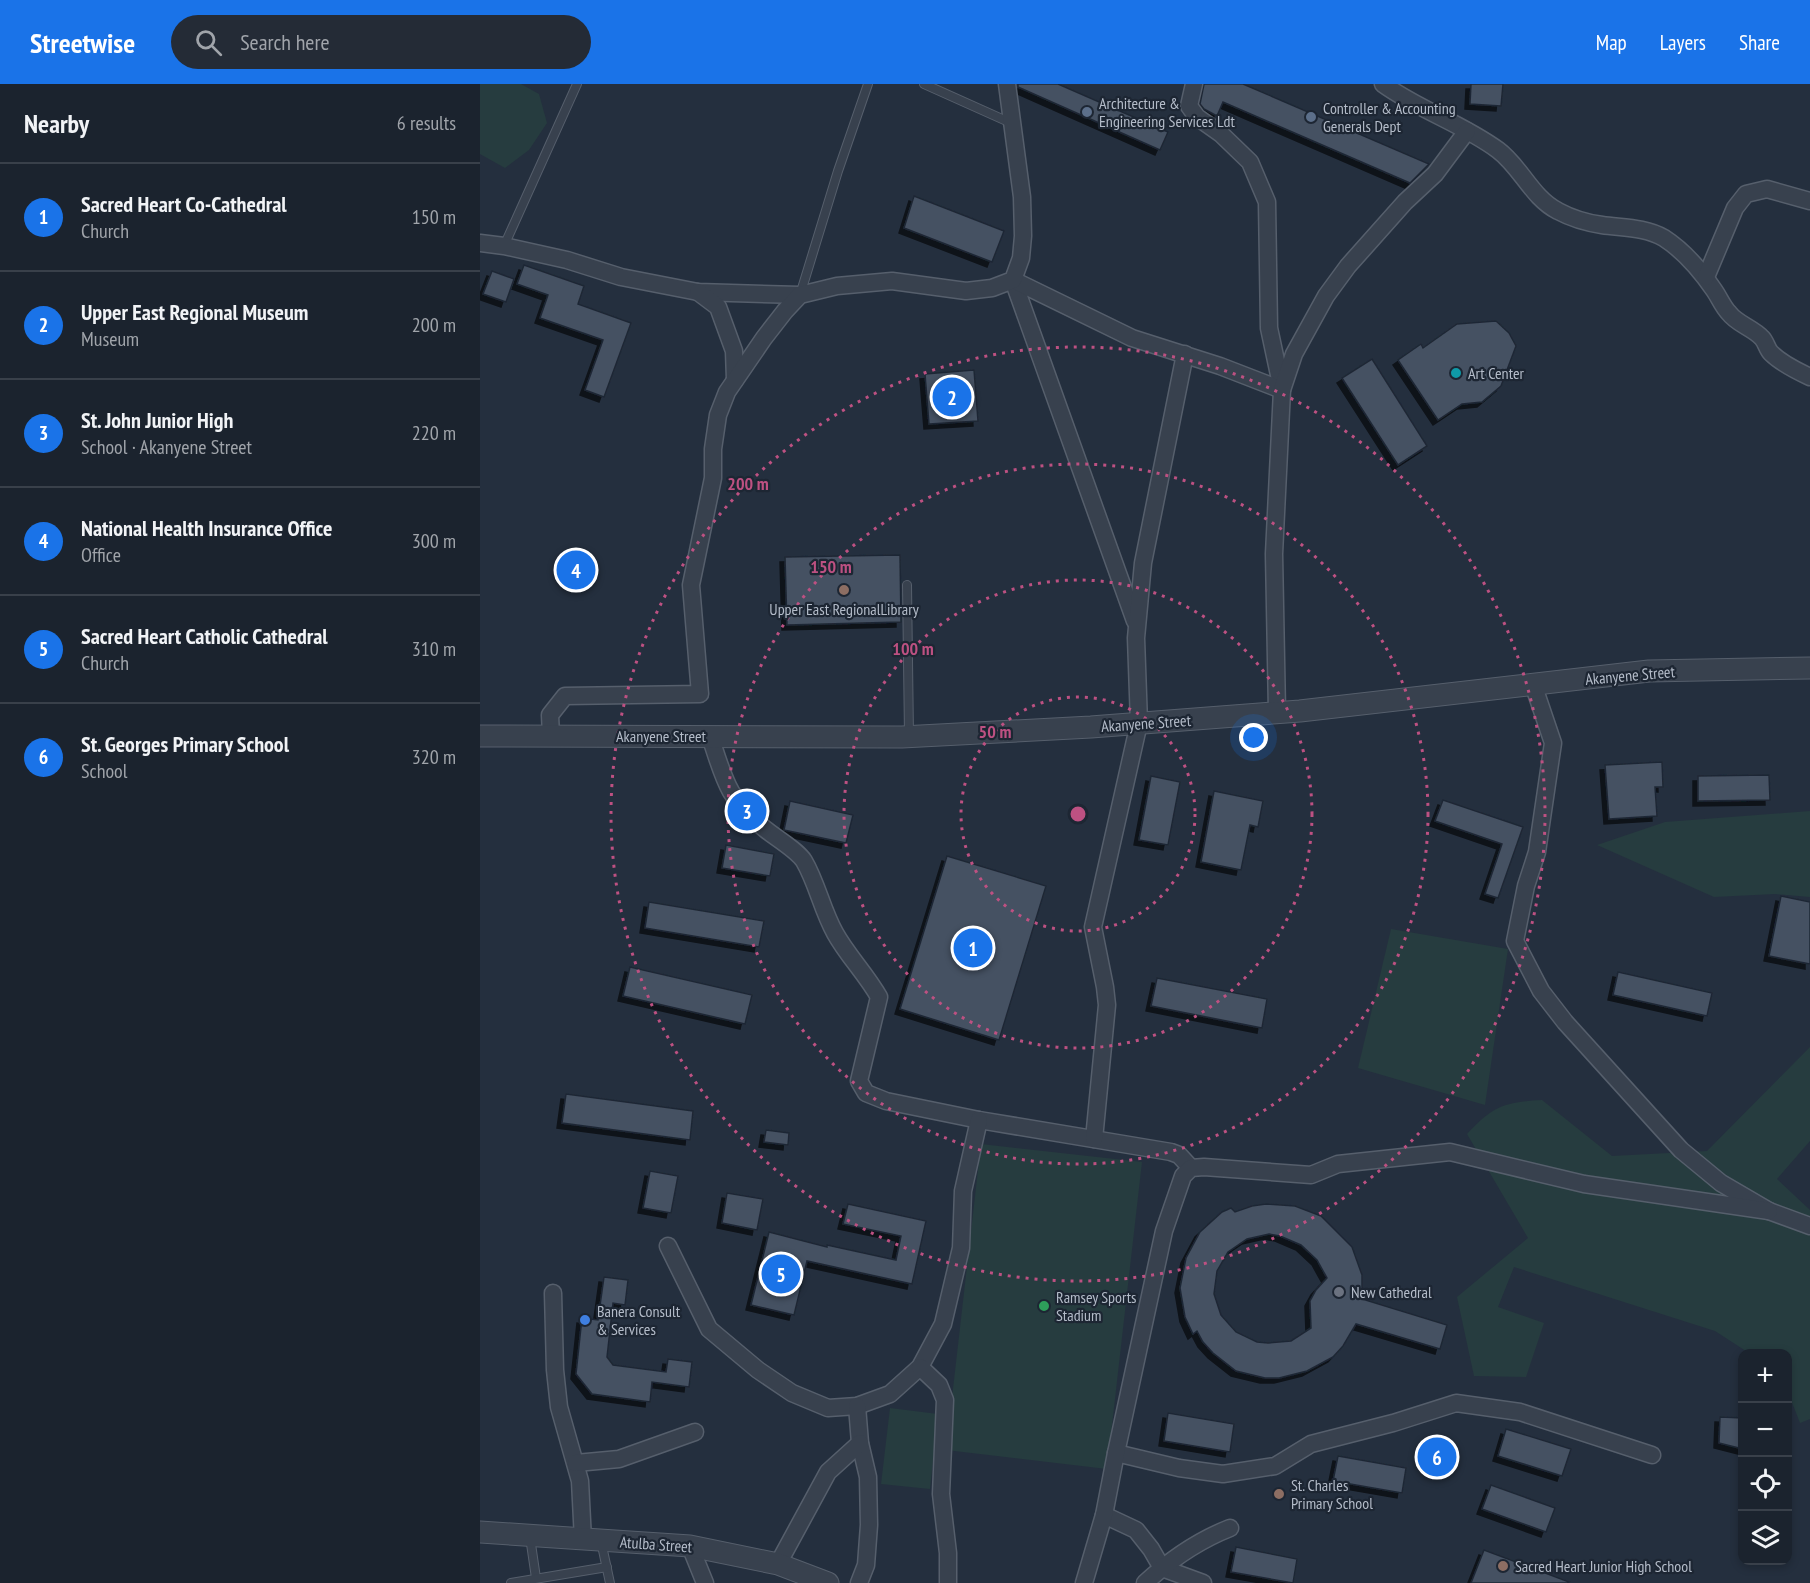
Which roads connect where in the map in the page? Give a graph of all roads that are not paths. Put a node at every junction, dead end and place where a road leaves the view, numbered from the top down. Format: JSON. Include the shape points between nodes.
{"nodes":[{"id":1,"x":577,"y":84,"type":"edge"},
{"id":2,"x":867,"y":84,"type":"edge"},
{"id":3,"x":924,"y":84,"type":"edge"},
{"id":4,"x":1008,"y":84,"type":"edge"},
{"id":5,"x":1194,"y":84,"type":"edge"},
{"id":6,"x":1383,"y":84,"type":"edge"},
{"id":7,"x":1014,"y":125,"type":"junction"},
{"id":8,"x":1467,"y":131,"type":"junction"},
{"id":9,"x":1810,"y":201,"type":"edge"},
{"id":10,"x":480,"y":243,"type":"edge"},
{"id":11,"x":504,"y":246,"type":"junction"},
{"id":12,"x":1706,"y":277,"type":"junction"},
{"id":13,"x":1013,"y":280,"type":"junction"},
{"id":14,"x":698,"y":292,"type":"junction"},
{"id":15,"x":800,"y":295,"type":"junction"},
{"id":16,"x":1185,"y":354,"type":"junction"},
{"id":17,"x":1810,"y":376,"type":"edge"},
{"id":18,"x":735,"y":380,"type":"junction"},
{"id":19,"x":1282,"y":390,"type":"junction"},
{"id":20,"x":907,"y":585,"type":"dead end"},
{"id":21,"x":1137,"y":627,"type":"junction"},
{"id":22,"x":1810,"y":668,"type":"edge"},
{"id":23,"x":1533,"y":684,"type":"junction"},
{"id":24,"x":1277,"y":712,"type":"junction"},
{"id":25,"x":1139,"y":723,"type":"junction"},
{"id":26,"x":480,"y":736,"type":"edge"},
{"id":27,"x":551,"y":736,"type":"junction"},
{"id":28,"x":710,"y":736,"type":"junction"},
{"id":29,"x":909,"y":737,"type":"junction"},
{"id":30,"x":979,"y":1119,"type":"junction"},
{"id":31,"x":1094,"y":1139,"type":"junction"},
{"id":32,"x":1191,"y":1168,"type":"junction"},
{"id":33,"x":1769,"y":1211,"type":"junction"},
{"id":34,"x":1810,"y":1226,"type":"edge"},
{"id":35,"x":668,"y":1246,"type":"dead end"},
{"id":36,"x":553,"y":1293,"type":"dead end"},
{"id":37,"x":920,"y":1367,"type":"junction"},
{"id":38,"x":858,"y":1406,"type":"junction"},
{"id":39,"x":695,"y":1432,"type":"dead end"},
{"id":40,"x":860,"y":1443,"type":"junction"},
{"id":41,"x":1116,"y":1453,"type":"junction"},
{"id":42,"x":1652,"y":1455,"type":"dead end"},
{"id":43,"x":576,"y":1463,"type":"junction"},
{"id":44,"x":1104,"y":1515,"type":"junction"},
{"id":45,"x":1230,"y":1528,"type":"dead end"},
{"id":46,"x":480,"y":1532,"type":"edge"},
{"id":47,"x":530,"y":1537,"type":"junction"},
{"id":48,"x":592,"y":1540,"type":"junction"},
{"id":49,"x":690,"y":1546,"type":"junction"},
{"id":50,"x":778,"y":1564,"type":"junction"},
{"id":51,"x":607,"y":1567,"type":"junction"},
{"id":52,"x":1161,"y":1568,"type":"junction"},
{"id":53,"x":536,"y":1578,"type":"junction"},
{"id":54,"x":511,"y":1583,"type":"edge"},
{"id":55,"x":610,"y":1583,"type":"edge"},
{"id":56,"x":705,"y":1583,"type":"edge"},
{"id":57,"x":828,"y":1583,"type":"edge"},
{"id":58,"x":859,"y":1583,"type":"edge"},
{"id":59,"x":948,"y":1583,"type":"edge"},
{"id":60,"x":1084,"y":1583,"type":"edge"},
{"id":61,"x":1145,"y":1583,"type":"edge"},
{"id":62,"x":1203,"y":1583,"type":"edge"}],
"edges":[{"from":1,"to":11,"type":"lane"},
{"from":2,"to":15,"type":"lane"},
{"from":3,"to":7,"type":"lane"},
{"from":4,"to":7,"type":"street"},
{"from":5,"to":19,"type":"street","via":[[1188,106],[1250,162],[1267,202],[1269,328]]},
{"from":6,"to":8,"type":"street"},
{"from":7,"to":13,"type":"street","via":[[1023,236]]},
{"from":8,"to":12,"type":"street","via":[[1501,152],[1545,203],[1559,212],[1662,237]]},
{"from":8,"to":19,"type":"street","via":[[1435,174],[1405,202],[1326,296],[1294,354]]},
{"from":9,"to":12,"type":"street","via":[[1767,189],[1746,194],[1734,208]]},
{"from":10,"to":11,"type":"street"},
{"from":11,"to":14,"type":"street","via":[[621,277]]},
{"from":12,"to":17,"type":"street","via":[[1729,314],[1763,339],[1775,357]]},
{"from":13,"to":15,"type":"street","via":[[992,288],[966,291],[892,281],[837,286]]},
{"from":13,"to":16,"type":"street","via":[[1132,338]]},
{"from":13,"to":21,"type":"street"},
{"from":14,"to":15,"type":"street"},
{"from":14,"to":18,"type":"street","via":[[718,306],[734,351]]},
{"from":15,"to":18,"type":"street"},
{"from":16,"to":19,"type":"street"},
{"from":16,"to":21,"type":"street","via":[[1143,563]]},
{"from":18,"to":27,"type":"street","via":[[718,415],[713,478],[691,585],[700,694],[565,696],[550,715]]},
{"from":19,"to":24,"type":"street","via":[[1274,554]]},
{"from":20,"to":29,"type":"lane"},
{"from":21,"to":25,"type":"street"},
{"from":22,"to":23,"type":"street","name":"Akanyene Street","via":[[1648,671]]},
{"from":23,"to":24,"type":"street","name":"Akanyene Street"},
{"from":23,"to":33,"type":"street","via":[[1553,743],[1537,852],[1515,941],[1541,991],[1565,1022],[1681,1150],[1721,1183]]},
{"from":24,"to":25,"type":"street","name":"Akanyene Street"},
{"from":25,"to":29,"type":"street","name":"Akanyene Street"},
{"from":25,"to":31,"type":"street","via":[[1093,927],[1107,1005]]},
{"from":26,"to":27,"type":"street","name":"Akanyene Street"},
{"from":27,"to":28,"type":"street","name":"Akanyene Street"},
{"from":28,"to":29,"type":"street","name":"Akanyene Street"},
{"from":28,"to":30,"type":"street","via":[[726,786],[751,818],[804,860],[835,933],[879,997],[860,1081],[866,1093],[886,1101]]},
{"from":30,"to":31,"type":"street"},
{"from":30,"to":37,"type":"street","via":[[963,1191],[961,1248],[951,1291],[943,1324]]},
{"from":31,"to":32,"type":"street","via":[[1171,1152]]},
{"from":32,"to":33,"type":"street","via":[[1311,1175],[1338,1164],[1450,1152],[1584,1184]]},
{"from":32,"to":41,"type":"street","via":[[1183,1176],[1164,1231]]},
{"from":33,"to":34,"type":"street"},
{"from":35,"to":38,"type":"street","via":[[709,1329],[792,1393],[828,1408]]},
{"from":36,"to":43,"type":"street","via":[[559,1407]]},
{"from":37,"to":38,"type":"street","via":[[890,1394]]},
{"from":37,"to":59,"type":"street","via":[[939,1384],[945,1400],[941,1494]]},
{"from":38,"to":40,"type":"street"},
{"from":39,"to":43,"type":"street","via":[[619,1459]]},
{"from":40,"to":50,"type":"street","via":[[828,1472]]},
{"from":40,"to":58,"type":"street","via":[[868,1477],[869,1525],[866,1565]]},
{"from":41,"to":42,"type":"street","via":[[1223,1474],[1275,1466],[1311,1444],[1456,1403],[1520,1412]]},
{"from":41,"to":44,"type":"street"},
{"from":43,"to":48,"type":"street"},
{"from":44,"to":52,"type":"street","via":[[1136,1530]]},
{"from":44,"to":60,"type":"street"},
{"from":45,"to":52,"type":"street","via":[[1205,1538]]},
{"from":46,"to":47,"type":"street","name":"Atulba Street"},
{"from":47,"to":48,"type":"street","name":"Atulba Street"},
{"from":47,"to":53,"type":"lane"},
{"from":48,"to":49,"type":"street","name":"Atulba Street"},
{"from":48,"to":51,"type":"lane"},
{"from":49,"to":50,"type":"street","name":"Atulba Street"},
{"from":49,"to":56,"type":"street"},
{"from":50,"to":57,"type":"street","name":"Atulba Street"},
{"from":51,"to":53,"type":"lane"},
{"from":51,"to":55,"type":"lane"},
{"from":52,"to":61,"type":"street"},
{"from":52,"to":62,"type":"street"},
{"from":53,"to":54,"type":"lane"}]}
